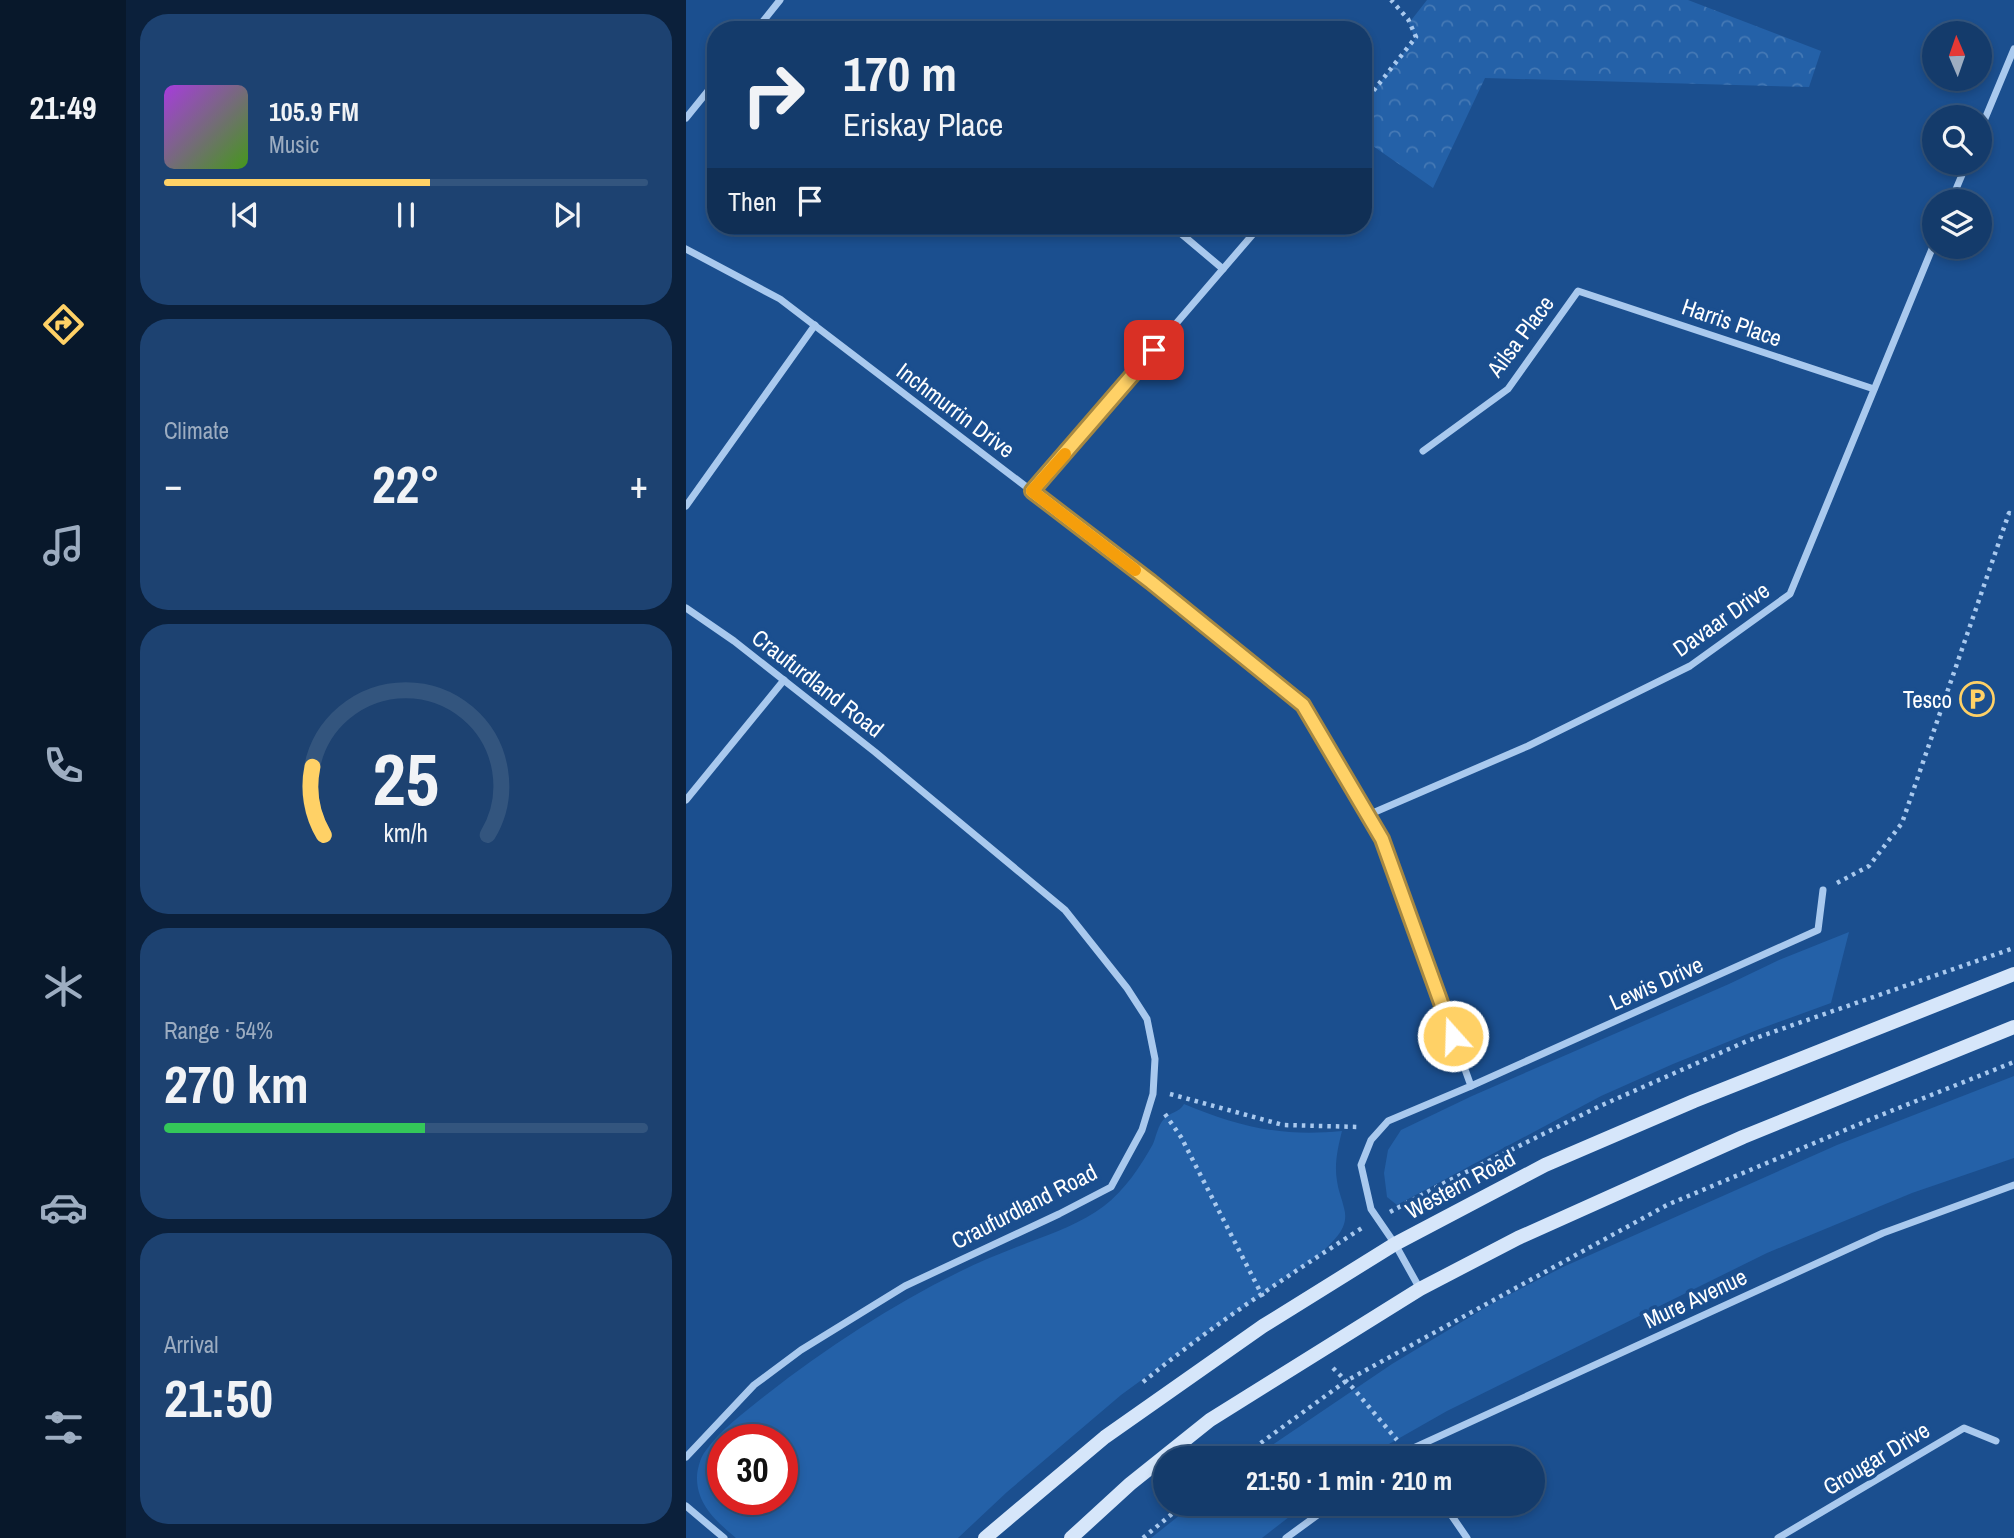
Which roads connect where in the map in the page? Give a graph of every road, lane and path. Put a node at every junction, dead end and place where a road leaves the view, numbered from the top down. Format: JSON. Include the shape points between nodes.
{"nodes":[{"id":1,"x":780,"y":0,"type":"edge"},
{"id":2,"x":1391,"y":0,"type":"edge"},
{"id":3,"x":763,"y":21,"type":"edge"},
{"id":4,"x":2014,"y":48,"type":"edge"},
{"id":5,"x":707,"y":92,"type":"edge"},
{"id":6,"x":1372,"y":93,"type":"edge"},
{"id":7,"x":1991,"y":105,"type":"edge"},
{"id":8,"x":686,"y":118,"type":"edge"},
{"id":9,"x":1183,"y":235,"type":"edge"},
{"id":10,"x":1252,"y":235,"type":"edge"},
{"id":11,"x":686,"y":249,"type":"edge"},
{"id":12,"x":1928,"y":259,"type":"edge"},
{"id":13,"x":1223,"y":269,"type":"junction"},
{"id":14,"x":1578,"y":290,"type":"joint"},
{"id":15,"x":815,"y":325,"type":"junction"},
{"id":16,"x":1874,"y":389,"type":"junction"},
{"id":17,"x":1423,"y":451,"type":"dead end"},
{"id":18,"x":1032,"y":491,"type":"junction"},
{"id":19,"x":686,"y":506,"type":"edge"},
{"id":20,"x":2014,"y":514,"type":"edge"},
{"id":21,"x":686,"y":608,"type":"edge"},
{"id":22,"x":784,"y":680,"type":"junction"},
{"id":23,"x":686,"y":800,"type":"edge"},
{"id":24,"x":1368,"y":815,"type":"junction"},
{"id":25,"x":1823,"y":890,"type":"joint"},
{"id":26,"x":2014,"y":948,"type":"edge"},
{"id":27,"x":2014,"y":974,"type":"edge"},
{"id":28,"x":2014,"y":1027,"type":"edge"},
{"id":29,"x":2014,"y":1062,"type":"edge"},
{"id":30,"x":1471,"y":1086,"type":"junction"},
{"id":31,"x":1153,"y":1094,"type":"junction"},
{"id":32,"x":1383,"y":1128,"type":"junction"},
{"id":33,"x":2014,"y":1185,"type":"edge"},
{"id":34,"x":1378,"y":1218,"type":"junction"},
{"id":35,"x":1395,"y":1244,"type":"junction"},
{"id":36,"x":1420,"y":1289,"type":"junction"},
{"id":37,"x":1282,"y":1314,"type":"junction"},
{"id":38,"x":1320,"y":1352,"type":"junction"},
{"id":39,"x":1346,"y":1381,"type":"junction"},
{"id":40,"x":1996,"y":1441,"type":"dead end"},
{"id":41,"x":1257,"y":1446,"type":"edge"},
{"id":42,"x":1402,"y":1446,"type":"edge"},
{"id":43,"x":1426,"y":1446,"type":"edge"},
{"id":44,"x":686,"y":1457,"type":"edge"},
{"id":45,"x":686,"y":1506,"type":"edge"},
{"id":46,"x":1169,"y":1516,"type":"edge"},
{"id":47,"x":1316,"y":1516,"type":"edge"},
{"id":48,"x":1452,"y":1516,"type":"edge"},
{"id":49,"x":724,"y":1538,"type":"edge"},
{"id":50,"x":985,"y":1538,"type":"edge"},
{"id":51,"x":1071,"y":1538,"type":"edge"},
{"id":52,"x":1143,"y":1538,"type":"edge"},
{"id":53,"x":1286,"y":1538,"type":"edge"},
{"id":54,"x":1467,"y":1538,"type":"edge"},
{"id":55,"x":1778,"y":1538,"type":"edge"}],
"edges":[{"from":1,"to":3,"type":"street"},
{"from":2,"to":6,"type":"path","via":[[1416,37]]},
{"from":4,"to":7,"type":"street"},
{"from":5,"to":8,"type":"street"},
{"from":9,"to":13,"type":"street"},
{"from":10,"to":13,"type":"street"},
{"from":11,"to":15,"type":"street","name":"Inchmurrin Drive","via":[[780,299]]},
{"from":12,"to":16,"type":"street","name":"Davaar Drive"},
{"from":13,"to":18,"type":"street"},
{"from":14,"to":16,"type":"street","name":"Harris Place"},
{"from":14,"to":17,"type":"street","name":"Ailsa Place","via":[[1508,389]]},
{"from":15,"to":18,"type":"street","name":"Inchmurrin Drive"},
{"from":15,"to":19,"type":"street"},
{"from":16,"to":24,"type":"street","name":"Davaar Drive","via":[[1790,594],[1690,666],[1528,746]]},
{"from":18,"to":24,"type":"street","name":"Inchmurrin Drive","via":[[1303,705]]},
{"from":20,"to":25,"type":"path","via":[[2009,513],[1902,823],[1869,866]]},
{"from":21,"to":22,"type":"street","name":"Craufurdland Road"},
{"from":22,"to":23,"type":"street"},
{"from":22,"to":31,"type":"street","name":"Craufurdland Road","via":[[1065,910],[1147,1018],[1155,1059]]},
{"from":24,"to":30,"type":"street","name":"Inchmurrin Drive","via":[[1382,839]]},
{"from":25,"to":30,"type":"street","name":"Lewis Drive","via":[[1818,930]]},
{"from":26,"to":34,"type":"path","via":[[1747,1041],[1600,1107]]},
{"from":27,"to":35,"type":"main road","name":"Western Road","via":[[1545,1165]]},
{"from":28,"to":36,"type":"main road","via":[[1743,1137],[1518,1238]]},
{"from":29,"to":39,"type":"path","via":[[1667,1205]]},
{"from":30,"to":32,"type":"street","via":[[1388,1121]]},
{"from":31,"to":32,"type":"path","via":[[1172,1094],[1283,1125]]},
{"from":31,"to":37,"type":"path","via":[[1181,1137],[1261,1295]]},
{"from":31,"to":44,"type":"street","name":"Craufurdland Road","via":[[1142,1130],[1111,1187],[905,1286],[801,1350],[754,1385]]},
{"from":32,"to":34,"type":"street","via":[[1371,1140],[1361,1165],[1371,1209]]},
{"from":33,"to":43,"type":"street","name":"Mure Avenue","via":[[1883,1233]]},
{"from":34,"to":35,"type":"street"},
{"from":35,"to":36,"type":"street"},
{"from":35,"to":37,"type":"main road","name":"Western Road"},
{"from":36,"to":38,"type":"main road"},
{"from":37,"to":50,"type":"main road","name":"Western Road","via":[[1105,1437]]},
{"from":38,"to":39,"type":"path"},
{"from":38,"to":51,"type":"main road","via":[[1210,1420]]},
{"from":39,"to":41,"type":"path"},
{"from":39,"to":42,"type":"path"},
{"from":40,"to":55,"type":"street","name":"Grougar Drive","via":[[1964,1428]]},
{"from":45,"to":49,"type":"street"},
{"from":46,"to":52,"type":"path"},
{"from":47,"to":53,"type":"street"},
{"from":48,"to":54,"type":"street"}]}
